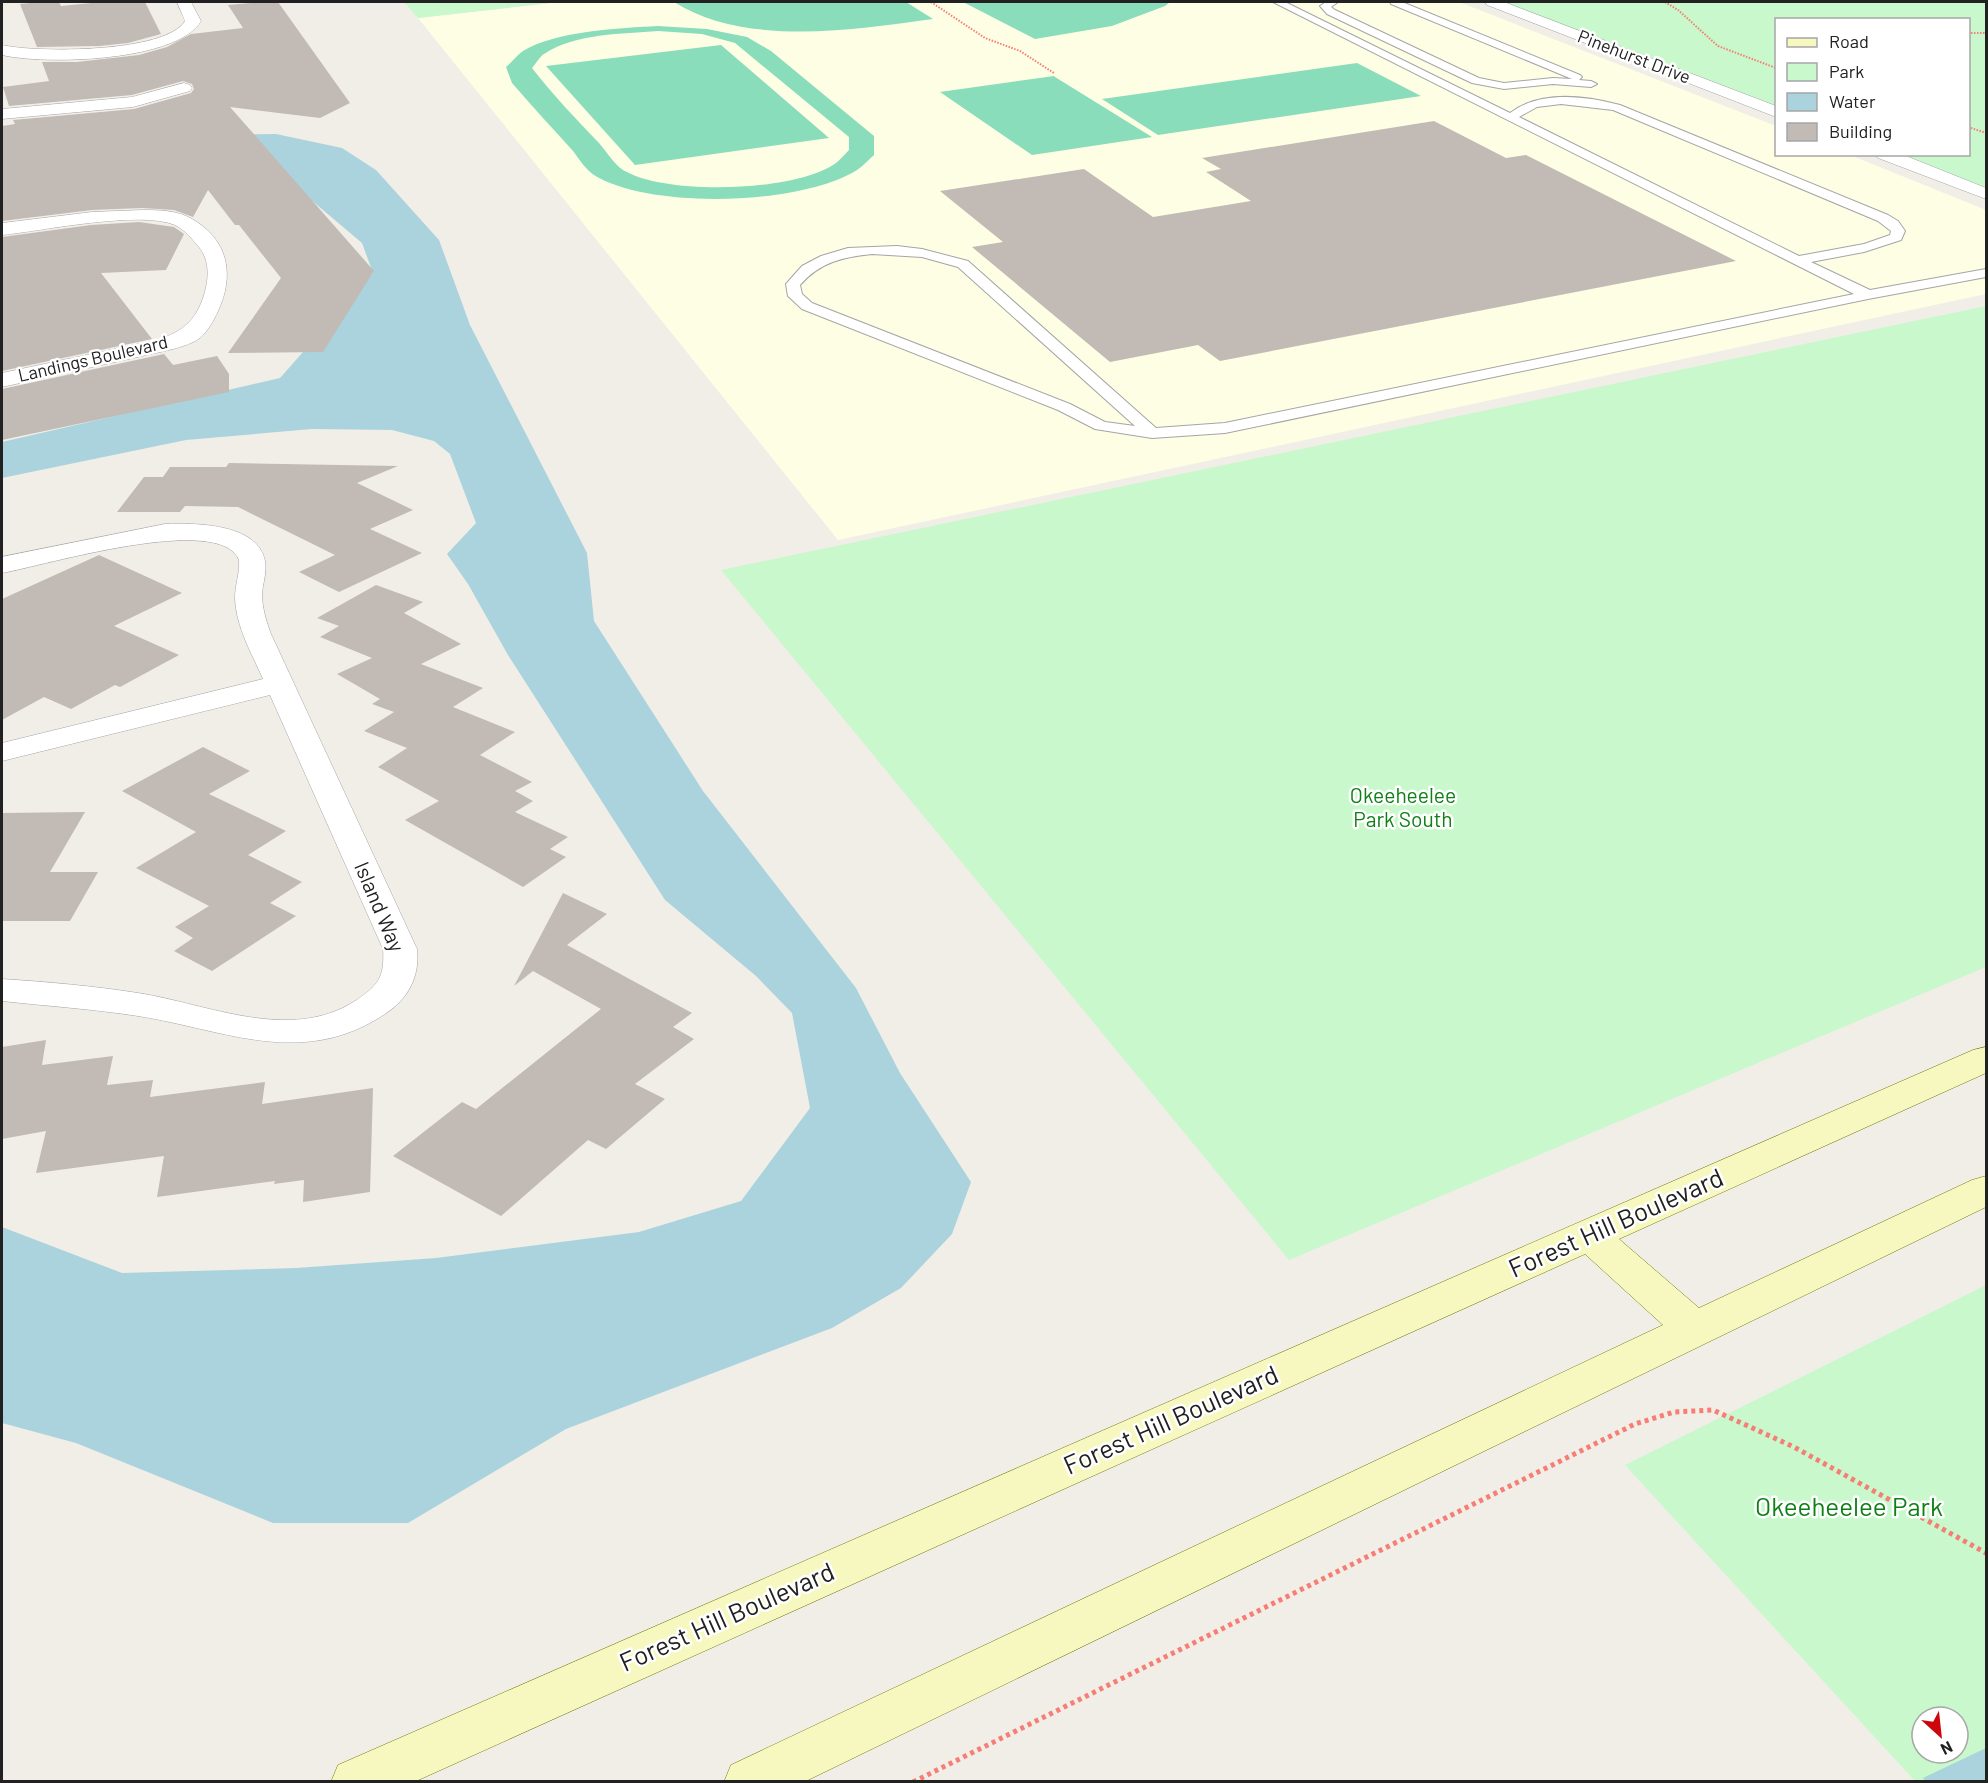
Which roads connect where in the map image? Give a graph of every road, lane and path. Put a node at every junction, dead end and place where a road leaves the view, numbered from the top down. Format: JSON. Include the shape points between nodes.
{"nodes":[{"id":1,"x":184,"y":2,"type":"edge"},
{"id":2,"x":931,"y":2,"type":"edge"},
{"id":3,"x":1278,"y":2,"type":"edge"},
{"id":4,"x":1333,"y":2,"type":"edge"},
{"id":5,"x":1395,"y":2,"type":"edge"},
{"id":6,"x":1492,"y":2,"type":"edge"},
{"id":7,"x":1665,"y":2,"type":"edge"},
{"id":8,"x":1970,"y":33,"type":"edge"},
{"id":9,"x":1986,"y":33,"type":"edge"},
{"id":10,"x":2,"y":50,"type":"edge"},
{"id":11,"x":1775,"y":68,"type":"edge"},
{"id":12,"x":1054,"y":73,"type":"dead end"},
{"id":13,"x":1591,"y":84,"type":"junction"},
{"id":14,"x":184,"y":88,"type":"dead end"},
{"id":15,"x":1580,"y":101,"type":"junction"},
{"id":16,"x":1775,"y":112,"type":"edge"},
{"id":17,"x":2,"y":114,"type":"edge"},
{"id":18,"x":1511,"y":118,"type":"junction"},
{"id":19,"x":1970,"y":128,"type":"edge"},
{"id":20,"x":1986,"y":133,"type":"edge"},
{"id":21,"x":1889,"y":156,"type":"edge"},
{"id":22,"x":1986,"y":195,"type":"edge"},
{"id":23,"x":2,"y":229,"type":"edge"},
{"id":24,"x":1798,"y":260,"type":"junction"},
{"id":25,"x":1986,"y":273,"type":"edge"},
{"id":26,"x":1868,"y":295,"type":"junction"},
{"id":27,"x":2,"y":380,"type":"edge"},
{"id":28,"x":1152,"y":433,"type":"junction"},
{"id":29,"x":2,"y":565,"type":"edge"},
{"id":30,"x":280,"y":684,"type":"junction"},
{"id":31,"x":2,"y":752,"type":"edge"},
{"id":32,"x":2,"y":990,"type":"edge"},
{"id":33,"x":1986,"y":1059,"type":"edge"},
{"id":34,"x":1986,"y":1190,"type":"edge"},
{"id":35,"x":1588,"y":1235,"type":"junction"},
{"id":36,"x":1695,"y":1329,"type":"junction"},
{"id":37,"x":1986,"y":1552,"type":"edge"},
{"id":38,"x":356,"y":1782,"type":"edge"},
{"id":39,"x":749,"y":1782,"type":"edge"},
{"id":40,"x":913,"y":1782,"type":"edge"}],
"edges":[{"from":1,"to":10,"type":"street","via":[[193,21],[188,29],[147,45],[61,56],[31,56]]},
{"from":2,"to":12,"type":"path","via":[[985,38],[1020,51]]},
{"from":3,"to":18,"type":"lane"},
{"from":4,"to":13,"type":"lane","via":[[1325,6],[1331,12],[1476,81],[1504,86],[1553,81]]},
{"from":5,"to":13,"type":"lane"},
{"from":6,"to":16,"type":"street","name":"Pinehurst Drive"},
{"from":7,"to":11,"type":"path","via":[[1711,41]]},
{"from":8,"to":9,"type":"path"},
{"from":13,"to":15,"type":"lane"},
{"from":14,"to":17,"type":"street","via":[[134,102]]},
{"from":15,"to":18,"type":"lane","via":[[1533,105]]},
{"from":15,"to":24,"type":"lane","via":[[1616,107],[1883,218],[1898,231],[1896,237],[1883,244]]},
{"from":18,"to":24,"type":"lane"},
{"from":19,"to":20,"type":"path"},
{"from":21,"to":22,"type":"street"},
{"from":23,"to":27,"type":"street","name":"Landings Boulevard","via":[[101,218],[177,219],[204,240],[214,252],[219,268],[218,285],[201,324],[178,340],[117,357]]},
{"from":24,"to":26,"type":"lane"},
{"from":25,"to":26,"type":"lane"},
{"from":26,"to":28,"type":"lane","via":[[1225,428]]},
{"from":28,"to":28,"type":"lane","via":[[963,264],[918,251],[862,251],[814,264],[799,274],[793,285],[795,296],[807,306],[1064,407],[1101,426]]},
{"from":29,"to":30,"type":"street","name":"Island Way","via":[[165,532],[189,531],[235,541],[247,549],[252,559],[249,601],[255,629]]},
{"from":30,"to":31,"type":"street"},
{"from":30,"to":32,"type":"street","name":"Island Way","via":[[400,948],[403,969],[391,992],[367,1012],[334,1027],[298,1034],[263,1032],[104,999]]},
{"from":33,"to":35,"type":"main road","name":"Forest Hill Boulevard"},
{"from":34,"to":36,"type":"main road"},
{"from":35,"to":36,"type":"main road"},
{"from":35,"to":38,"type":"main road","name":"Forest Hill Boulevard"},
{"from":36,"to":39,"type":"main road"},
{"from":37,"to":40,"type":"path","via":[[1794,1447],[1713,1410],[1674,1412],[1635,1424]]}]}
